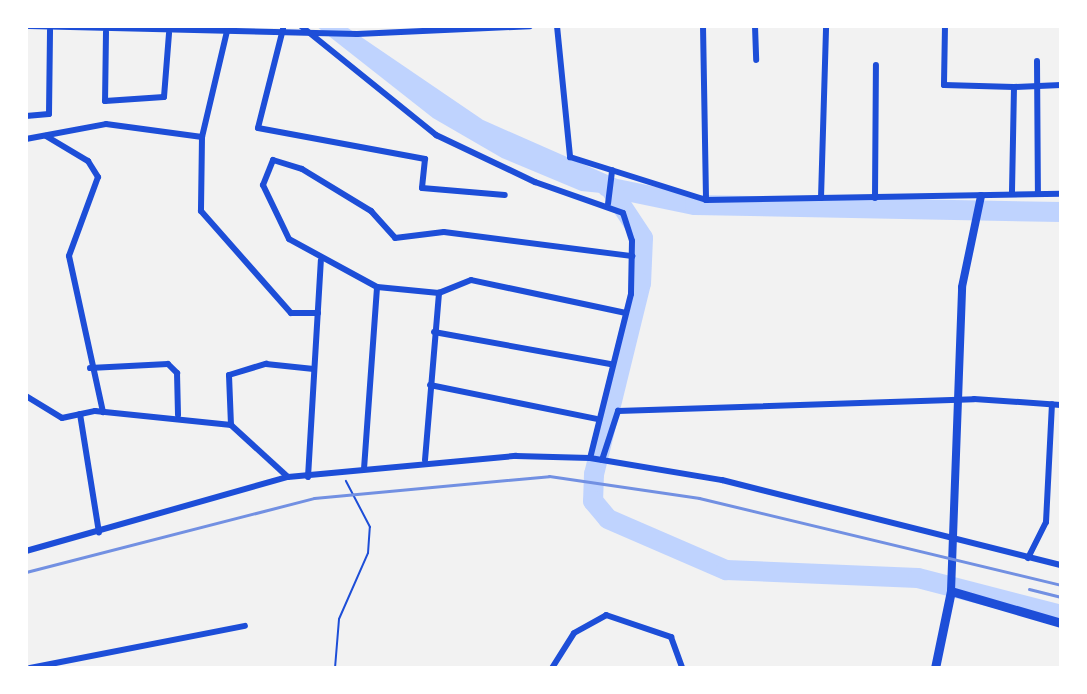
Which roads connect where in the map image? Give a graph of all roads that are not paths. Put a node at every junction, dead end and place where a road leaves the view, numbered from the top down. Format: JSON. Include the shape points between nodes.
{"nodes":[{"id":1,"x":29,"y":26,"type":"edge"},
{"id":2,"x":530,"y":26,"type":"edge"},
{"id":3,"x":557,"y":26,"type":"edge"},
{"id":4,"x":703,"y":26,"type":"edge"},
{"id":5,"x":755,"y":26,"type":"edge"},
{"id":6,"x":826,"y":26,"type":"edge"},
{"id":7,"x":945,"y":26,"type":"edge"},
{"id":8,"x":66,"y":28,"type":"edge"},
{"id":9,"x":283,"y":29,"type":"junction"},
{"id":10,"x":307,"y":29,"type":"edge"},
{"id":11,"x":50,"y":30,"type":"junction"},
{"id":12,"x":142,"y":30,"type":"edge"},
{"id":13,"x":359,"y":30,"type":"edge"},
{"id":14,"x":227,"y":31,"type":"junction"},
{"id":15,"x":106,"y":32,"type":"junction"},
{"id":16,"x":169,"y":33,"type":"junction"},
{"id":17,"x":756,"y":60,"type":"dead end"},
{"id":18,"x":1037,"y":61,"type":"dead end"},
{"id":19,"x":876,"y":65,"type":"dead end"},
{"id":20,"x":1061,"y":85,"type":"edge"},
{"id":21,"x":1037,"y":86,"type":"junction"},
{"id":22,"x":1014,"y":87,"type":"junction"},
{"id":23,"x":26,"y":116,"type":"edge"},
{"id":24,"x":46,"y":136,"type":"junction"},
{"id":25,"x":202,"y":137,"type":"junction"},
{"id":26,"x":26,"y":139,"type":"edge"},
{"id":27,"x":612,"y":170,"type":"junction"},
{"id":28,"x":1012,"y":194,"type":"junction"},
{"id":29,"x":1038,"y":194,"type":"junction"},
{"id":30,"x":1061,"y":194,"type":"edge"},
{"id":31,"x":505,"y":195,"type":"dead end"},
{"id":32,"x":981,"y":196,"type":"junction"},
{"id":33,"x":821,"y":198,"type":"junction"},
{"id":34,"x":875,"y":198,"type":"junction"},
{"id":35,"x":706,"y":200,"type":"junction"},
{"id":36,"x":608,"y":204,"type":"junction"},
{"id":37,"x":632,"y":256,"type":"junction"},
{"id":38,"x":321,"y":260,"type":"junction"},
{"id":39,"x":377,"y":287,"type":"junction"},
{"id":40,"x":439,"y":293,"type":"junction"},
{"id":41,"x":318,"y":313,"type":"junction"},
{"id":42,"x":626,"y":313,"type":"junction"},
{"id":43,"x":434,"y":332,"type":"junction"},
{"id":44,"x":610,"y":364,"type":"junction"},
{"id":45,"x":90,"y":368,"type":"junction"},
{"id":46,"x":314,"y":369,"type":"junction"},
{"id":47,"x":430,"y":385,"type":"junction"},
{"id":48,"x":26,"y":396,"type":"edge"},
{"id":49,"x":956,"y":400,"type":"junction"},
{"id":50,"x":1052,"y":404,"type":"junction"},
{"id":51,"x":1061,"y":405,"type":"edge"},
{"id":52,"x":103,"y":412,"type":"junction"},
{"id":53,"x":80,"y":414,"type":"junction"},
{"id":54,"x":178,"y":415,"type":"junction"},
{"id":55,"x":597,"y":419,"type":"junction"},
{"id":56,"x":231,"y":425,"type":"junction"},
{"id":57,"x":590,"y":458,"type":"junction"},
{"id":58,"x":425,"y":460,"type":"junction"},
{"id":59,"x":602,"y":460,"type":"junction"},
{"id":60,"x":364,"y":469,"type":"junction"},
{"id":61,"x":288,"y":477,"type":"junction"},
{"id":62,"x":308,"y":477,"type":"junction"},
{"id":63,"x":99,"y":532,"type":"junction"},
{"id":64,"x":955,"y":541,"type":"junction"},
{"id":65,"x":26,"y":551,"type":"edge"},
{"id":66,"x":1028,"y":558,"type":"junction"},
{"id":67,"x":1061,"y":565,"type":"edge"},
{"id":68,"x":951,"y":591,"type":"junction"},
{"id":69,"x":1061,"y":623,"type":"edge"},
{"id":70,"x":245,"y":626,"type":"dead end"},
{"id":71,"x":30,"y":668,"type":"edge"},
{"id":72,"x":552,"y":668,"type":"edge"},
{"id":73,"x":682,"y":668,"type":"edge"},
{"id":74,"x":935,"y":668,"type":"edge"}],
"edges":[{"from":1,"to":11,"type":"street"},
{"from":2,"to":13,"type":"street"},
{"from":3,"to":27,"type":"street","via":[[570,157]]},
{"from":4,"to":35,"type":"street"},
{"from":5,"to":17,"type":"street"},
{"from":6,"to":33,"type":"street"},
{"from":7,"to":22,"type":"street","via":[[944,85]]},
{"from":8,"to":11,"type":"street"},
{"from":8,"to":15,"type":"street"},
{"from":9,"to":10,"type":"street"},
{"from":9,"to":14,"type":"street"},
{"from":9,"to":31,"type":"street","via":[[258,128],[425,159],[422,188]]},
{"from":10,"to":13,"type":"street"},
{"from":10,"to":36,"type":"street","via":[[436,135],[535,182]]},
{"from":11,"to":23,"type":"street","via":[[49,114]]},
{"from":12,"to":15,"type":"street"},
{"from":12,"to":16,"type":"street"},
{"from":14,"to":16,"type":"street"},
{"from":14,"to":25,"type":"street"},
{"from":15,"to":16,"type":"street","via":[[105,101],[164,97]]},
{"from":18,"to":21,"type":"street"},
{"from":19,"to":34,"type":"street"},
{"from":20,"to":21,"type":"street"},
{"from":21,"to":22,"type":"street"},
{"from":21,"to":29,"type":"street"},
{"from":22,"to":28,"type":"street"},
{"from":24,"to":25,"type":"street","via":[[106,124]]},
{"from":24,"to":26,"type":"street"},
{"from":24,"to":45,"type":"street","via":[[88,161],[98,177],[69,256]]},
{"from":25,"to":41,"type":"street","via":[[201,211],[291,313]]},
{"from":27,"to":35,"type":"street"},
{"from":27,"to":36,"type":"street"},
{"from":28,"to":29,"type":"street"},
{"from":28,"to":32,"type":"street"},
{"from":29,"to":30,"type":"street"},
{"from":32,"to":34,"type":"street"},
{"from":32,"to":49,"type":"street","via":[[962,287]]},
{"from":33,"to":34,"type":"street"},
{"from":33,"to":35,"type":"street"},
{"from":36,"to":37,"type":"street","via":[[623,213]]},
{"from":37,"to":38,"type":"street","via":[[444,232],[395,238],[371,211],[273,160],[263,185],[289,239]]},
{"from":37,"to":42,"type":"street"},
{"from":38,"to":39,"type":"street"},
{"from":38,"to":41,"type":"street"},
{"from":39,"to":40,"type":"street"},
{"from":39,"to":60,"type":"street"},
{"from":40,"to":42,"type":"street","via":[[471,280]]},
{"from":40,"to":43,"type":"street"},
{"from":41,"to":46,"type":"street"},
{"from":42,"to":44,"type":"street"},
{"from":43,"to":44,"type":"street"},
{"from":43,"to":47,"type":"street"},
{"from":44,"to":55,"type":"street"},
{"from":45,"to":52,"type":"street"},
{"from":45,"to":54,"type":"street","via":[[168,364],[177,373]]},
{"from":46,"to":56,"type":"street","via":[[266,364],[229,375]]},
{"from":46,"to":62,"type":"street"},
{"from":47,"to":55,"type":"street"},
{"from":47,"to":58,"type":"street"},
{"from":48,"to":53,"type":"street","via":[[62,418]]},
{"from":49,"to":50,"type":"street"},
{"from":49,"to":59,"type":"street","via":[[618,411]]},
{"from":49,"to":64,"type":"street"},
{"from":50,"to":51,"type":"street"},
{"from":50,"to":66,"type":"street","via":[[1046,522]]},
{"from":52,"to":53,"type":"street"},
{"from":52,"to":54,"type":"street"},
{"from":53,"to":63,"type":"street"},
{"from":54,"to":56,"type":"street"},
{"from":55,"to":57,"type":"street"},
{"from":56,"to":61,"type":"street"},
{"from":57,"to":58,"type":"street"},
{"from":57,"to":59,"type":"street"},
{"from":58,"to":60,"type":"street"},
{"from":59,"to":64,"type":"street","via":[[722,480]]},
{"from":60,"to":62,"type":"street"},
{"from":61,"to":62,"type":"street"},
{"from":61,"to":63,"type":"street"},
{"from":63,"to":65,"type":"street"},
{"from":64,"to":66,"type":"street"},
{"from":64,"to":68,"type":"street"},
{"from":66,"to":67,"type":"street"},
{"from":68,"to":69,"type":"main road"},
{"from":68,"to":74,"type":"main road"},
{"from":70,"to":71,"type":"street"},
{"from":72,"to":73,"type":"street","via":[[574,633],[606,615],[671,637]]}]}
